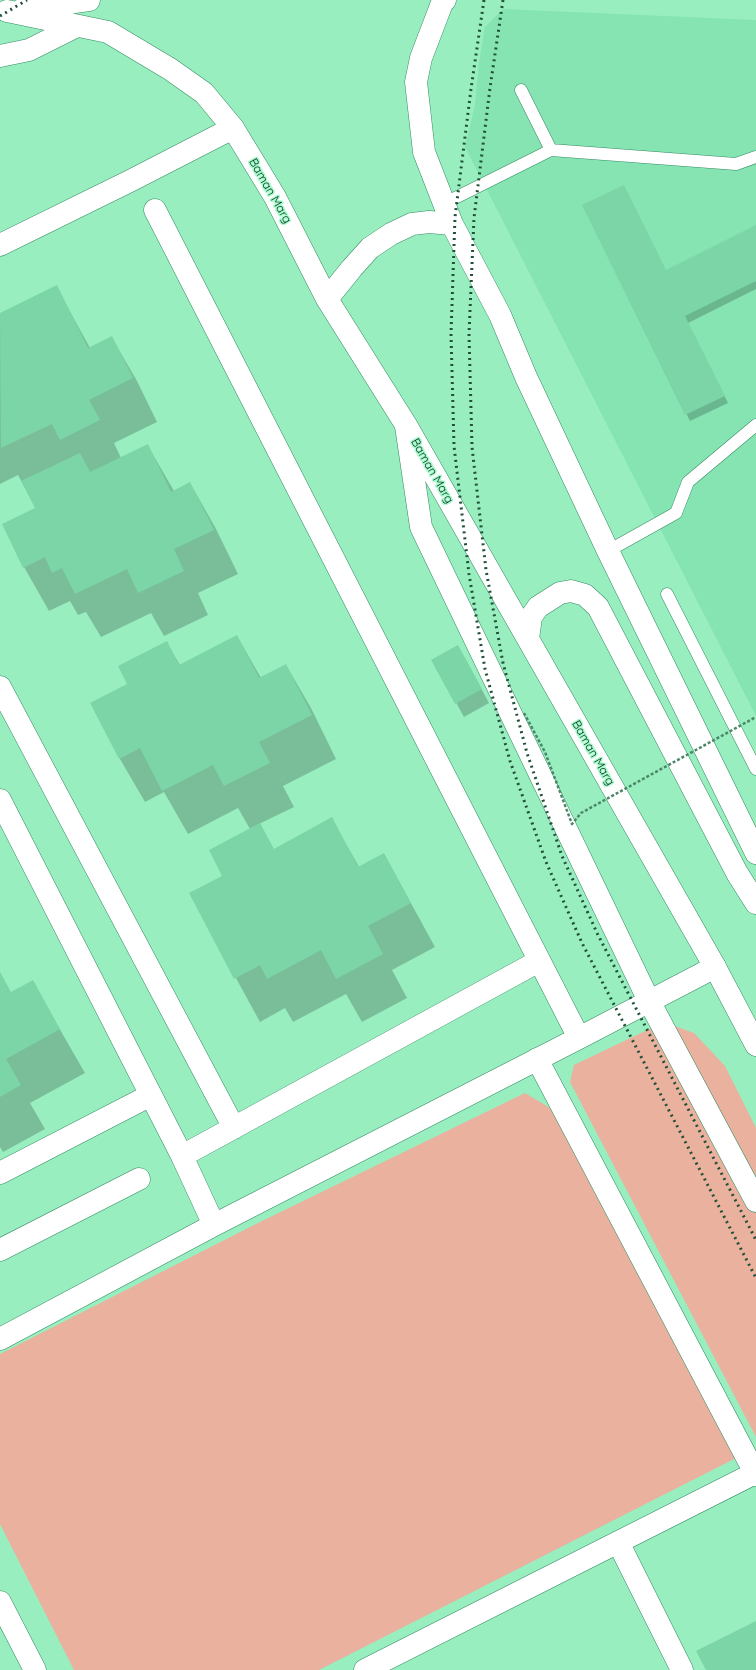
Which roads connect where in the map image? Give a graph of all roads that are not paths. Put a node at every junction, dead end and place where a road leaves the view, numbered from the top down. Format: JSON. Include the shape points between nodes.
{"nodes":[{"id":1,"x":89,"y":0,"type":"edge"},
{"id":2,"x":445,"y":0,"type":"edge"},
{"id":3,"x":4,"y":11,"type":"edge"},
{"id":4,"x":77,"y":26,"type":"junction"},
{"id":5,"x":0,"y":56,"type":"edge"},
{"id":6,"x":521,"y":90,"type":"dead end"},
{"id":7,"x":232,"y":128,"type":"junction"},
{"id":8,"x":551,"y":150,"type":"junction"},
{"id":9,"x":756,"y":157,"type":"edge"},
{"id":10,"x":454,"y":199,"type":"dead end"},
{"id":11,"x":155,"y":210,"type":"dead end"},
{"id":12,"x":452,"y":224,"type":"junction"},
{"id":13,"x":0,"y":245,"type":"edge"},
{"id":14,"x":327,"y":299,"type":"junction"},
{"id":15,"x":406,"y":425,"type":"junction"},
{"id":16,"x":756,"y":425,"type":"edge"},
{"id":17,"x":608,"y":551,"type":"junction"},
{"id":18,"x":667,"y":594,"type":"dead end"},
{"id":19,"x":528,"y":639,"type":"junction"},
{"id":20,"x":0,"y":687,"type":"edge"},
{"id":21,"x":756,"y":770,"type":"edge"},
{"id":22,"x":0,"y":800,"type":"edge"},
{"id":23,"x":756,"y":853,"type":"edge"},
{"id":24,"x":756,"y":903,"type":"edge"},
{"id":25,"x":539,"y":961,"type":"junction"},
{"id":26,"x":715,"y":967,"type":"junction"},
{"id":27,"x":649,"y":1001,"type":"junction"},
{"id":28,"x":579,"y":1038,"type":"junction"},
{"id":29,"x":756,"y":1045,"type":"edge"},
{"id":30,"x":537,"y":1059,"type":"junction"},
{"id":31,"x":151,"y":1095,"type":"junction"},
{"id":32,"x":234,"y":1128,"type":"junction"},
{"id":33,"x":182,"y":1156,"type":"junction"},
{"id":34,"x":0,"y":1173,"type":"edge"},
{"id":35,"x":139,"y":1179,"type":"dead end"},
{"id":36,"x":756,"y":1201,"type":"edge"},
{"id":37,"x":214,"y":1225,"type":"junction"},
{"id":38,"x":0,"y":1250,"type":"edge"},
{"id":39,"x":0,"y":1339,"type":"edge"},
{"id":40,"x":755,"y":1474,"type":"edge"},
{"id":41,"x":618,"y":1542,"type":"junction"},
{"id":42,"x":0,"y":1602,"type":"edge"},
{"id":43,"x":373,"y":1668,"type":"edge"},
{"id":44,"x":35,"y":1670,"type":"edge"},
{"id":45,"x":682,"y":1670,"type":"edge"}],
"edges":[{"from":1,"to":3,"type":"street"},
{"from":2,"to":12,"type":"street","via":[[421,58],[416,82],[424,152]]},
{"from":3,"to":4,"type":"street","name":"Baman Marg"},
{"from":4,"to":5,"type":"street","via":[[29,50]]},
{"from":4,"to":7,"type":"street","name":"Baman Marg","via":[[108,32],[170,69],[204,93]]},
{"from":6,"to":8,"type":"lane"},
{"from":7,"to":13,"type":"street"},
{"from":7,"to":14,"type":"street","name":"Baman Marg","via":[[275,197]]},
{"from":8,"to":9,"type":"lane","via":[[736,164]]},
{"from":8,"to":10,"type":"lane"},
{"from":11,"to":25,"type":"street"},
{"from":12,"to":14,"type":"street","via":[[418,223],[391,234],[370,248]]},
{"from":12,"to":17,"type":"street","via":[[500,315],[526,377]]},
{"from":14,"to":15,"type":"street","name":"Baman Marg"},
{"from":15,"to":19,"type":"street","name":"Baman Marg"},
{"from":15,"to":27,"type":"street","via":[[421,527]]},
{"from":16,"to":17,"type":"lane","via":[[688,482],[676,513]]},
{"from":17,"to":23,"type":"street"},
{"from":18,"to":21,"type":"lane"},
{"from":19,"to":24,"type":"street","via":[[531,617],[538,607],[560,593],[571,591],[585,595],[598,607],[737,873]]},
{"from":19,"to":26,"type":"street","name":"Baman Marg"},
{"from":20,"to":32,"type":"street"},
{"from":22,"to":31,"type":"street"},
{"from":25,"to":28,"type":"street"},
{"from":25,"to":32,"type":"street"},
{"from":26,"to":27,"type":"street"},
{"from":26,"to":29,"type":"street","name":"Baman Marg"},
{"from":27,"to":28,"type":"street"},
{"from":27,"to":36,"type":"street"},
{"from":28,"to":30,"type":"street"},
{"from":30,"to":37,"type":"street"},
{"from":30,"to":40,"type":"street"},
{"from":31,"to":33,"type":"street"},
{"from":31,"to":34,"type":"street"},
{"from":32,"to":33,"type":"street"},
{"from":33,"to":37,"type":"street"},
{"from":35,"to":38,"type":"street"},
{"from":37,"to":39,"type":"street"},
{"from":40,"to":41,"type":"street"},
{"from":41,"to":43,"type":"street"},
{"from":41,"to":45,"type":"street"},
{"from":42,"to":44,"type":"street"}]}
